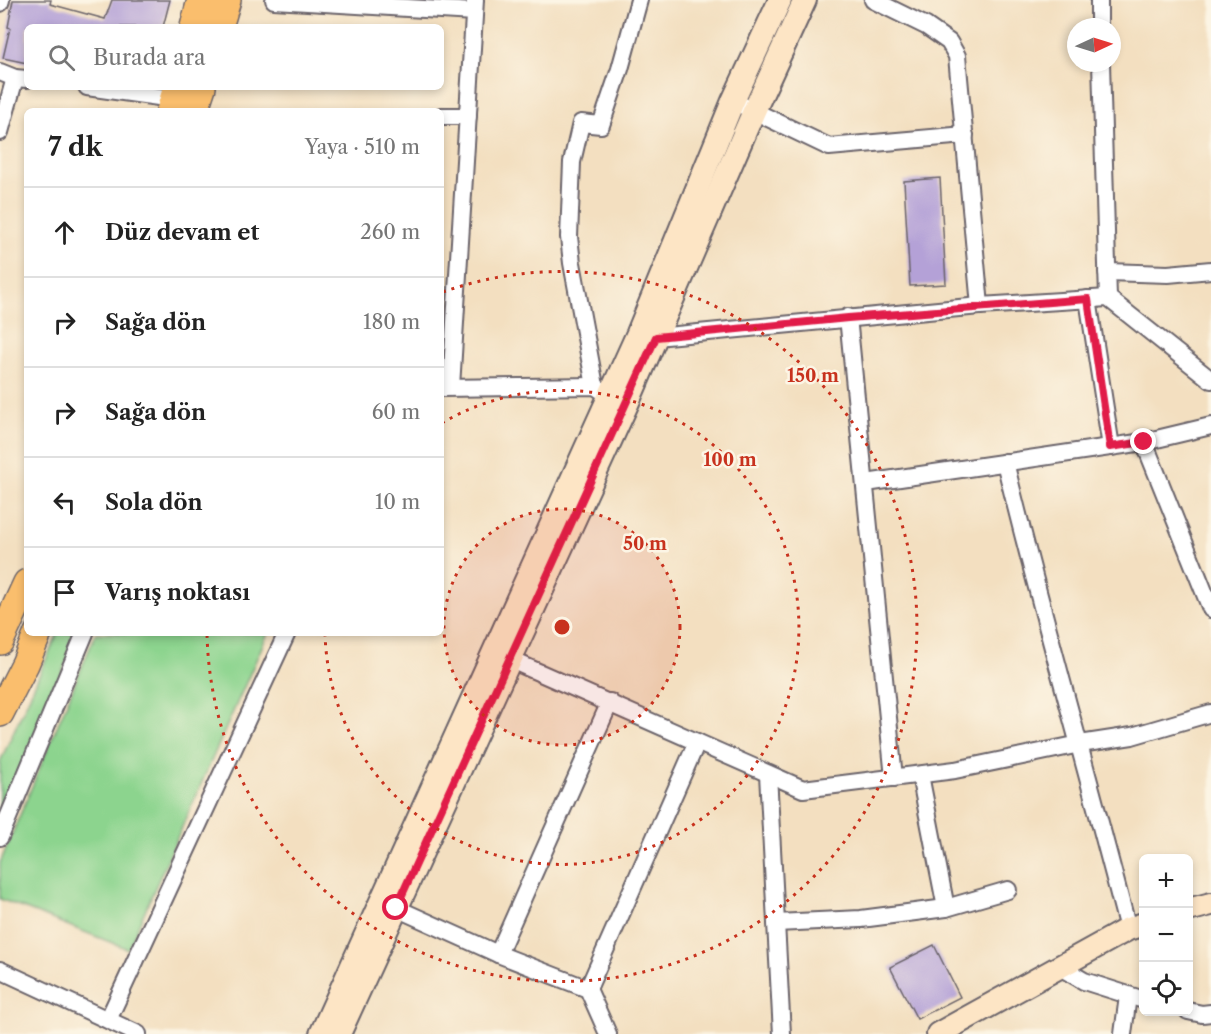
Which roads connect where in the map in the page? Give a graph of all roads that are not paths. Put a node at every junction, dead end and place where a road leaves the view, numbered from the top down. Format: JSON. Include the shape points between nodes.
{"nodes":[{"id":1,"x":201,"y":0,"type":"edge"},
{"id":2,"x":227,"y":0,"type":"edge"},
{"id":3,"x":274,"y":0,"type":"edge"},
{"id":4,"x":639,"y":0,"type":"edge"},
{"id":5,"x":780,"y":0,"type":"edge"},
{"id":6,"x":806,"y":0,"type":"edge"},
{"id":7,"x":873,"y":0,"type":"edge"},
{"id":8,"x":1099,"y":0,"type":"edge"},
{"id":9,"x":474,"y":6,"type":"edge"},
{"id":10,"x":1099,"y":18,"type":"edge"},
{"id":11,"x":195,"y":24,"type":"edge"},
{"id":12,"x":220,"y":24,"type":"edge"},
{"id":13,"x":1101,"y":72,"type":"edge"},
{"id":14,"x":14,"y":76,"type":"edge"},
{"id":15,"x":105,"y":90,"type":"edge"},
{"id":16,"x":197,"y":90,"type":"edge"},
{"id":17,"x":733,"y":101,"type":"junction"},
{"id":18,"x":178,"y":102,"type":"edge"},
{"id":19,"x":754,"y":111,"type":"junction"},
{"id":20,"x":444,"y":116,"type":"edge"},
{"id":21,"x":468,"y":116,"type":"junction"},
{"id":22,"x":0,"y":132,"type":"edge"},
{"id":23,"x":965,"y":135,"type":"junction"},
{"id":24,"x":1211,"y":270,"type":"edge"},
{"id":25,"x":1107,"y":272,"type":"junction"},
{"id":26,"x":1108,"y":297,"type":"junction"},
{"id":27,"x":1088,"y":299,"type":"junction"},
{"id":28,"x":980,"y":306,"type":"junction"},
{"id":29,"x":848,"y":318,"type":"junction"},
{"id":30,"x":647,"y":335,"type":"junction"},
{"id":31,"x":1211,"y":380,"type":"edge"},
{"id":32,"x":446,"y":388,"type":"edge"},
{"id":33,"x":611,"y":395,"type":"junction"},
{"id":34,"x":1211,"y":426,"type":"edge"},
{"id":35,"x":1144,"y":442,"type":"junction"},
{"id":36,"x":1110,"y":447,"type":"junction"},
{"id":37,"x":1005,"y":462,"type":"junction"},
{"id":38,"x":866,"y":483,"type":"junction"},
{"id":39,"x":24,"y":589,"type":"edge"},
{"id":40,"x":1211,"y":609,"type":"edge"},
{"id":41,"x":37,"y":636,"type":"edge"},
{"id":42,"x":84,"y":636,"type":"edge"},
{"id":43,"x":286,"y":636,"type":"edge"},
{"id":44,"x":0,"y":640,"type":"edge"},
{"id":45,"x":511,"y":660,"type":"junction"},
{"id":46,"x":610,"y":702,"type":"junction"},
{"id":47,"x":0,"y":713,"type":"edge"},
{"id":48,"x":1211,"y":713,"type":"edge"},
{"id":49,"x":697,"y":742,"type":"junction"},
{"id":50,"x":1080,"y":744,"type":"junction"},
{"id":51,"x":768,"y":774,"type":"junction"},
{"id":52,"x":920,"y":775,"type":"junction"},
{"id":53,"x":894,"y":778,"type":"junction"},
{"id":54,"x":0,"y":837,"type":"edge"},
{"id":55,"x":1008,"y":890,"type":"dead end"},
{"id":56,"x":1211,"y":904,"type":"edge"},
{"id":57,"x":396,"y":908,"type":"junction"},
{"id":58,"x":946,"y":908,"type":"junction"},
{"id":59,"x":1193,"y":909,"type":"edge"},
{"id":60,"x":776,"y":923,"type":"junction"},
{"id":61,"x":1136,"y":926,"type":"edge"},
{"id":62,"x":498,"y":954,"type":"junction"},
{"id":63,"x":1060,"y":967,"type":"junction"},
{"id":64,"x":0,"y":969,"type":"edge"},
{"id":65,"x":588,"y":989,"type":"junction"},
{"id":66,"x":1136,"y":998,"type":"edge"},
{"id":67,"x":1193,"y":1012,"type":"edge"},
{"id":68,"x":1211,"y":1013,"type":"edge"},
{"id":69,"x":108,"y":1020,"type":"junction"},
{"id":70,"x":138,"y":1034,"type":"edge"},
{"id":71,"x":321,"y":1034,"type":"edge"},
{"id":72,"x":339,"y":1034,"type":"edge"},
{"id":73,"x":608,"y":1034,"type":"edge"},
{"id":74,"x":782,"y":1034,"type":"edge"},
{"id":75,"x":938,"y":1034,"type":"edge"},
{"id":76,"x":1123,"y":1034,"type":"edge"}],
"edges":[{"from":1,"to":11,"type":"highway"},
{"from":2,"to":12,"type":"highway"},
{"from":3,"to":9,"type":"street"},
{"from":4,"to":33,"type":"street","via":[[601,125],[581,123],[572,162],[572,263]]},
{"from":5,"to":17,"type":"main road"},
{"from":6,"to":19,"type":"main road"},
{"from":7,"to":23,"type":"street","via":[[949,42],[957,56]]},
{"from":8,"to":10,"type":"street"},
{"from":9,"to":21,"type":"street"},
{"from":13,"to":25,"type":"street"},
{"from":14,"to":22,"type":"street"},
{"from":15,"to":18,"type":"street"},
{"from":16,"to":18,"type":"highway"},
{"from":17,"to":19,"type":"street"},
{"from":17,"to":30,"type":"main road"},
{"from":19,"to":23,"type":"street","via":[[829,147]]},
{"from":19,"to":30,"type":"main road"},
{"from":20,"to":21,"type":"street"},
{"from":21,"to":32,"type":"street"},
{"from":23,"to":28,"type":"street"},
{"from":24,"to":25,"type":"street","via":[[1168,274]]},
{"from":25,"to":26,"type":"street"},
{"from":26,"to":27,"type":"street"},
{"from":26,"to":31,"type":"street"},
{"from":27,"to":28,"type":"street"},
{"from":27,"to":36,"type":"street"},
{"from":28,"to":29,"type":"street"},
{"from":29,"to":30,"type":"street"},
{"from":29,"to":38,"type":"street"},
{"from":30,"to":33,"type":"main road"},
{"from":32,"to":33,"type":"street"},
{"from":33,"to":45,"type":"main road"},
{"from":33,"to":71,"type":"main road"},
{"from":34,"to":35,"type":"street"},
{"from":35,"to":36,"type":"street"},
{"from":35,"to":40,"type":"street"},
{"from":36,"to":37,"type":"street"},
{"from":37,"to":38,"type":"street"},
{"from":37,"to":50,"type":"street"},
{"from":38,"to":53,"type":"street"},
{"from":39,"to":44,"type":"highway"},
{"from":41,"to":47,"type":"highway"},
{"from":42,"to":54,"type":"street"},
{"from":43,"to":69,"type":"street"},
{"from":45,"to":46,"type":"street"},
{"from":45,"to":57,"type":"main road"},
{"from":46,"to":49,"type":"street"},
{"from":46,"to":62,"type":"street"},
{"from":48,"to":50,"type":"street","via":[[1132,736]]},
{"from":49,"to":51,"type":"street"},
{"from":49,"to":65,"type":"street"},
{"from":50,"to":52,"type":"street"},
{"from":50,"to":61,"type":"street"},
{"from":51,"to":53,"type":"street","via":[[803,789]]},
{"from":51,"to":60,"type":"street"},
{"from":52,"to":53,"type":"street"},
{"from":52,"to":58,"type":"street"},
{"from":55,"to":58,"type":"street"},
{"from":56,"to":59,"type":"main road"},
{"from":57,"to":62,"type":"street"},
{"from":57,"to":72,"type":"main road"},
{"from":58,"to":60,"type":"street","via":[[861,919]]},
{"from":60,"to":74,"type":"street"},
{"from":61,"to":63,"type":"main road"},
{"from":62,"to":65,"type":"street"},
{"from":63,"to":66,"type":"street","via":[[1084,981]]},
{"from":63,"to":75,"type":"main road"},
{"from":64,"to":69,"type":"street"},
{"from":65,"to":73,"type":"street"},
{"from":66,"to":76,"type":"street"},
{"from":67,"to":68,"type":"street"},
{"from":69,"to":70,"type":"street"}]}
